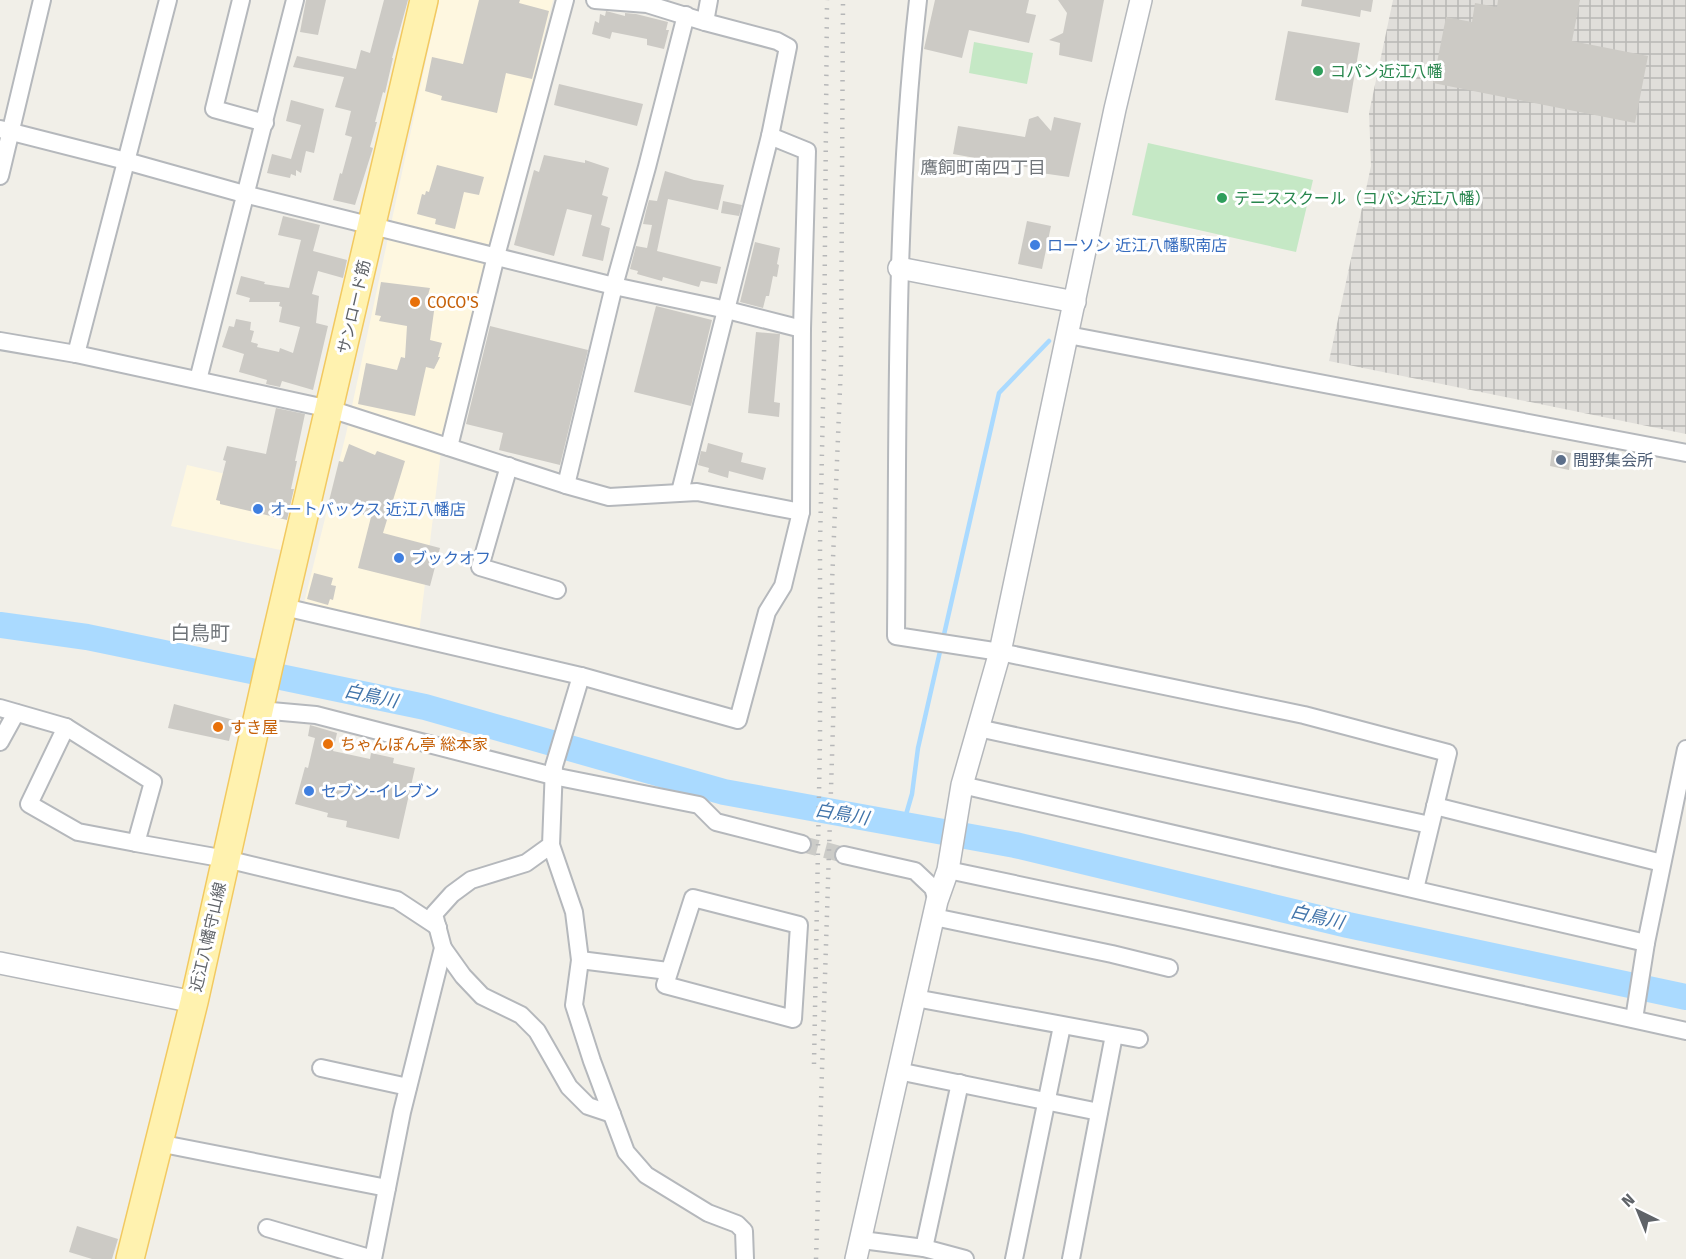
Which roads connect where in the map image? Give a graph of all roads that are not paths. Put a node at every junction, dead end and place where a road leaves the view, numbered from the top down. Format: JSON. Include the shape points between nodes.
{"nodes":[{"id":1,"x":42,"y":0,"type":"edge"},
{"id":2,"x":168,"y":0,"type":"edge"},
{"id":3,"x":241,"y":0,"type":"edge"},
{"id":4,"x":295,"y":0,"type":"edge"},
{"id":5,"x":424,"y":0,"type":"edge"},
{"id":6,"x":565,"y":0,"type":"edge"},
{"id":7,"x":595,"y":0,"type":"edge"},
{"id":8,"x":709,"y":0,"type":"edge"},
{"id":9,"x":918,"y":0,"type":"edge"},
{"id":10,"x":1141,"y":0,"type":"edge"},
{"id":11,"x":686,"y":15,"type":"junction"},
{"id":12,"x":705,"y":22,"type":"junction"},
{"id":13,"x":265,"y":123,"type":"junction"},
{"id":14,"x":5,"y":131,"type":"edge"},
{"id":15,"x":771,"y":136,"type":"junction"},
{"id":16,"x":126,"y":161,"type":"junction"},
{"id":17,"x":0,"y":176,"type":"edge"},
{"id":18,"x":244,"y":194,"type":"junction"},
{"id":19,"x":373,"y":225,"type":"junction"},
{"id":20,"x":496,"y":256,"type":"junction"},
{"id":21,"x":899,"y":268,"type":"junction"},
{"id":22,"x":614,"y":286,"type":"junction"},
{"id":23,"x":1075,"y":302,"type":"junction"},
{"id":24,"x":727,"y":310,"type":"junction"},
{"id":25,"x":802,"y":329,"type":"junction"},
{"id":26,"x":1068,"y":335,"type":"junction"},
{"id":27,"x":0,"y":340,"type":"edge"},
{"id":28,"x":76,"y":354,"type":"junction"},
{"id":29,"x":198,"y":380,"type":"junction"},
{"id":30,"x":330,"y":409,"type":"junction"},
{"id":31,"x":449,"y":447,"type":"junction"},
{"id":32,"x":1686,"y":453,"type":"edge"},
{"id":33,"x":509,"y":466,"type":"junction"},
{"id":34,"x":566,"y":485,"type":"junction"},
{"id":35,"x":680,"y":492,"type":"junction"},
{"id":36,"x":801,"y":512,"type":"junction"},
{"id":37,"x":557,"y":590,"type":"dead end"},
{"id":38,"x":283,"y":611,"type":"junction"},
{"id":39,"x":1000,"y":652,"type":"junction"},
{"id":40,"x":581,"y":676,"type":"junction"},
{"id":41,"x":261,"y":706,"type":"junction"},
{"id":42,"x":8,"y":711,"type":"edge"},
{"id":43,"x":66,"y":727,"type":"junction"},
{"id":44,"x":978,"y":728,"type":"junction"},
{"id":45,"x":0,"y":742,"type":"edge"},
{"id":46,"x":1686,"y":749,"type":"edge"},
{"id":47,"x":553,"y":771,"type":"junction"},
{"id":48,"x":962,"y":785,"type":"junction"},
{"id":49,"x":1435,"y":806,"type":"junction"},
{"id":50,"x":1430,"y":825,"type":"junction"},
{"id":51,"x":136,"y":843,"type":"junction"},
{"id":52,"x":802,"y":844,"type":"tunnel mouth"},
{"id":53,"x":551,"y":845,"type":"junction"},
{"id":54,"x":844,"y":855,"type":"tunnel mouth"},
{"id":55,"x":226,"y":859,"type":"junction"},
{"id":56,"x":1662,"y":863,"type":"junction"},
{"id":57,"x":948,"y":870,"type":"junction"},
{"id":58,"x":1415,"y":889,"type":"junction"},
{"id":59,"x":936,"y":909,"type":"junction"},
{"id":60,"x":438,"y":927,"type":"junction"},
{"id":61,"x":1646,"y":943,"type":"junction"},
{"id":62,"x":443,"y":948,"type":"junction"},
{"id":63,"x":580,"y":960,"type":"junction"},
{"id":64,"x":0,"y":963,"type":"edge"},
{"id":65,"x":1169,"y":968,"type":"dead end"},
{"id":66,"x":668,"y":971,"type":"junction"},
{"id":67,"x":915,"y":998,"type":"junction"},
{"id":68,"x":194,"y":1002,"type":"junction"},
{"id":69,"x":1634,"y":1019,"type":"junction"},
{"id":70,"x":1062,"y":1026,"type":"junction"},
{"id":71,"x":1686,"y":1032,"type":"edge"},
{"id":72,"x":1114,"y":1035,"type":"junction"},
{"id":73,"x":1139,"y":1039,"type":"dead end"},
{"id":74,"x":321,"y":1068,"type":"dead end"},
{"id":75,"x":898,"y":1071,"type":"junction"},
{"id":76,"x":960,"y":1083,"type":"junction"},
{"id":77,"x":408,"y":1087,"type":"junction"},
{"id":78,"x":1047,"y":1101,"type":"junction"},
{"id":79,"x":1099,"y":1112,"type":"junction"},
{"id":80,"x":612,"y":1114,"type":"junction"},
{"id":81,"x":158,"y":1143,"type":"junction"},
{"id":82,"x":387,"y":1188,"type":"junction"},
{"id":83,"x":267,"y":1228,"type":"dead end"},
{"id":84,"x":924,"y":1248,"type":"junction"},
{"id":85,"x":859,"y":1249,"type":"edge"},
{"id":86,"x":129,"y":1259,"type":"edge"},
{"id":87,"x":373,"y":1259,"type":"edge"},
{"id":88,"x":745,"y":1259,"type":"edge"},
{"id":89,"x":965,"y":1259,"type":"edge"},
{"id":90,"x":1014,"y":1259,"type":"edge"},
{"id":91,"x":1071,"y":1259,"type":"edge"}],
"edges":[{"from":1,"to":14,"type":"street"},
{"from":2,"to":16,"type":"street"},
{"from":3,"to":13,"type":"street","via":[[214,109]]},
{"from":4,"to":13,"type":"street"},
{"from":5,"to":19,"type":"main road","name":"サンロード筋"},
{"from":6,"to":20,"type":"street"},
{"from":7,"to":11,"type":"street","via":[[647,3]]},
{"from":8,"to":12,"type":"street"},
{"from":9,"to":21,"type":"street","via":[[910,65]]},
{"from":10,"to":23,"type":"street"},
{"from":11,"to":12,"type":"street"},
{"from":11,"to":22,"type":"street"},
{"from":12,"to":15,"type":"street","via":[[788,47]]},
{"from":13,"to":18,"type":"street"},
{"from":14,"to":16,"type":"street"},
{"from":14,"to":17,"type":"street"},
{"from":15,"to":24,"type":"street"},
{"from":15,"to":25,"type":"street","via":[[807,151]]},
{"from":16,"to":18,"type":"street"},
{"from":16,"to":28,"type":"street"},
{"from":18,"to":19,"type":"street"},
{"from":18,"to":29,"type":"street"},
{"from":19,"to":20,"type":"street"},
{"from":19,"to":30,"type":"main road","name":"サンロード筋"},
{"from":20,"to":22,"type":"street"},
{"from":20,"to":31,"type":"street"},
{"from":21,"to":23,"type":"street"},
{"from":21,"to":39,"type":"street","via":[[896,636]]},
{"from":22,"to":24,"type":"street"},
{"from":22,"to":34,"type":"street"},
{"from":23,"to":26,"type":"street"},
{"from":24,"to":25,"type":"street"},
{"from":24,"to":35,"type":"street"},
{"from":25,"to":36,"type":"street"},
{"from":26,"to":32,"type":"street"},
{"from":26,"to":39,"type":"street"},
{"from":27,"to":28,"type":"street"},
{"from":28,"to":29,"type":"street"},
{"from":29,"to":30,"type":"street"},
{"from":30,"to":31,"type":"street"},
{"from":30,"to":38,"type":"main road","name":"サンロード筋"},
{"from":31,"to":33,"type":"street"},
{"from":33,"to":34,"type":"street"},
{"from":33,"to":37,"type":"street","via":[[480,567]]},
{"from":34,"to":35,"type":"street","via":[[609,497]]},
{"from":35,"to":36,"type":"street"},
{"from":36,"to":40,"type":"street","via":[[783,586],[767,612],[738,720]]},
{"from":38,"to":40,"type":"street"},
{"from":38,"to":41,"type":"main road","name":"近江八幡守山線"},
{"from":39,"to":44,"type":"street"},
{"from":39,"to":49,"type":"street","via":[[1304,715],[1448,753]]},
{"from":40,"to":47,"type":"street"},
{"from":41,"to":47,"type":"street","via":[[316,715]]},
{"from":41,"to":55,"type":"main road","name":"近江八幡守山線"},
{"from":42,"to":43,"type":"street"},
{"from":42,"to":45,"type":"street"},
{"from":43,"to":51,"type":"street","via":[[153,782]]},
{"from":43,"to":51,"type":"street","via":[[29,804],[78,832]]},
{"from":44,"to":48,"type":"street"},
{"from":44,"to":50,"type":"street"},
{"from":46,"to":56,"type":"street"},
{"from":47,"to":52,"type":"street","via":[[699,805],[716,822]]},
{"from":47,"to":53,"type":"street"},
{"from":48,"to":57,"type":"street"},
{"from":48,"to":58,"type":"street"},
{"from":49,"to":50,"type":"street"},
{"from":49,"to":56,"type":"street"},
{"from":50,"to":58,"type":"street"},
{"from":51,"to":55,"type":"street"},
{"from":53,"to":60,"type":"street","via":[[526,863],[471,880],[434,914]]},
{"from":53,"to":63,"type":"street","via":[[574,912]]},
{"from":54,"to":59,"type":"street","via":[[915,871],[933,888]]},
{"from":55,"to":60,"type":"street","via":[[397,900]]},
{"from":55,"to":68,"type":"main road","name":"近江八幡守山線"},
{"from":56,"to":61,"type":"street"},
{"from":57,"to":59,"type":"street"},
{"from":57,"to":69,"type":"street"},
{"from":58,"to":61,"type":"street"},
{"from":59,"to":65,"type":"street"},
{"from":59,"to":67,"type":"street"},
{"from":60,"to":62,"type":"street"},
{"from":61,"to":69,"type":"street"},
{"from":62,"to":77,"type":"street"},
{"from":62,"to":80,"type":"street","via":[[482,996],[521,1015],[537,1031],[568,1087],[588,1106]]},
{"from":63,"to":66,"type":"street"},
{"from":63,"to":80,"type":"street","via":[[574,1005]]},
{"from":64,"to":68,"type":"street"},
{"from":66,"to":66,"type":"street","via":[[693,898],[799,924],[793,1019],[665,985]]},
{"from":67,"to":70,"type":"street"},
{"from":67,"to":75,"type":"street"},
{"from":68,"to":81,"type":"main road","name":"近江八幡守山線"},
{"from":69,"to":71,"type":"street"},
{"from":70,"to":72,"type":"street"},
{"from":70,"to":78,"type":"street"},
{"from":72,"to":73,"type":"street"},
{"from":72,"to":79,"type":"street"},
{"from":74,"to":77,"type":"street"},
{"from":75,"to":76,"type":"street"},
{"from":75,"to":85,"type":"street"},
{"from":76,"to":78,"type":"street"},
{"from":76,"to":84,"type":"street"},
{"from":77,"to":82,"type":"street"},
{"from":78,"to":79,"type":"street"},
{"from":78,"to":90,"type":"street"},
{"from":79,"to":91,"type":"street"},
{"from":80,"to":88,"type":"street","via":[[626,1152],[646,1175],[744,1231]]},
{"from":81,"to":82,"type":"street"},
{"from":81,"to":86,"type":"main road","name":"近江八幡守山線"},
{"from":82,"to":87,"type":"street"},
{"from":83,"to":87,"type":"street"},
{"from":84,"to":85,"type":"street"},
{"from":84,"to":89,"type":"street"}]}
